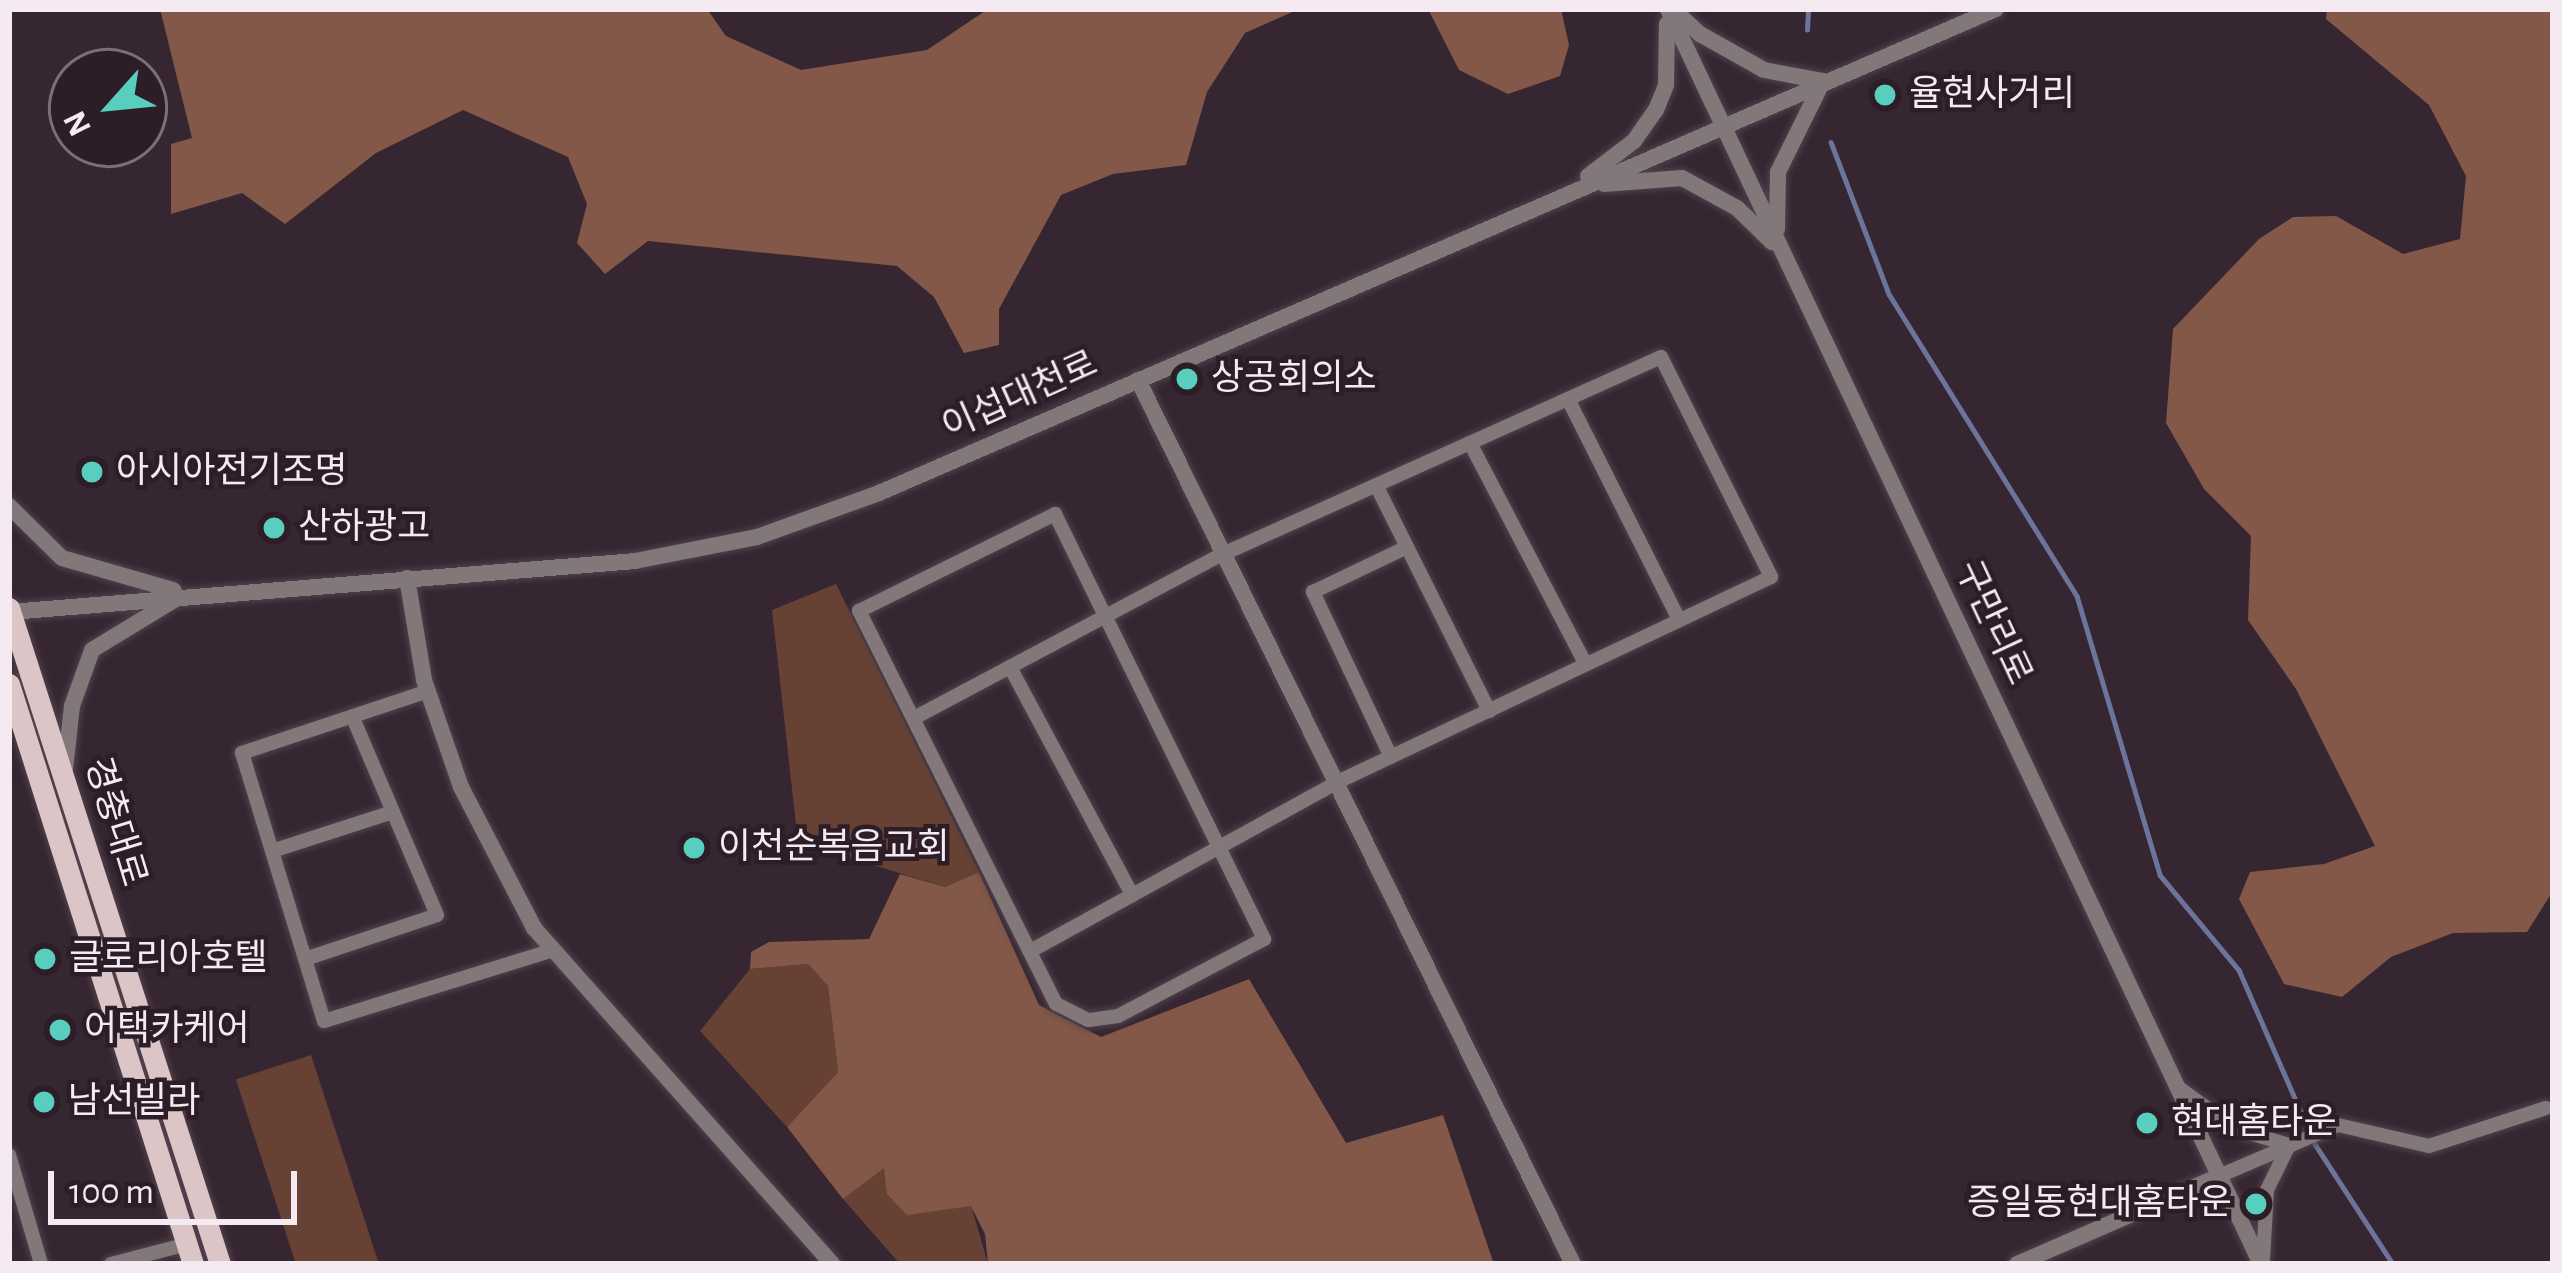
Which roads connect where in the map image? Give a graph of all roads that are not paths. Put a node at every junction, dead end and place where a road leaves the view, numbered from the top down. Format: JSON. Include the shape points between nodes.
{"nodes":[{"id":1,"x":1669,"y":9,"type":"edge"},
{"id":2,"x":1996,"y":9,"type":"edge"},
{"id":3,"x":1823,"y":82,"type":"junction"},
{"id":4,"x":1720,"y":125,"type":"junction"},
{"id":5,"x":1568,"y":192,"type":"junction"},
{"id":6,"x":1779,"y":248,"type":"junction"},
{"id":7,"x":1138,"y":380,"type":"junction"},
{"id":8,"x":1568,"y":399,"type":"junction"},
{"id":9,"x":1470,"y":443,"type":"junction"},
{"id":10,"x":1376,"y":485,"type":"junction"},
{"id":11,"x":9,"y":506,"type":"edge"},
{"id":12,"x":1407,"y":547,"type":"junction"},
{"id":13,"x":1223,"y":554,"type":"junction"},
{"id":14,"x":407,"y":578,"type":"junction"},
{"id":15,"x":185,"y":593,"type":"junction"},
{"id":16,"x":10,"y":610,"type":"edge"},
{"id":17,"x":1108,"y":615,"type":"junction"},
{"id":18,"x":1679,"y":620,"type":"junction"},
{"id":19,"x":1586,"y":664,"type":"junction"},
{"id":20,"x":1010,"y":667,"type":"junction"},
{"id":21,"x":9,"y":685,"type":"edge"},
{"id":22,"x":428,"y":691,"type":"junction"},
{"id":23,"x":1489,"y":711,"type":"junction"},
{"id":24,"x":352,"y":716,"type":"junction"},
{"id":25,"x":914,"y":718,"type":"junction"},
{"id":26,"x":1391,"y":757,"type":"junction"},
{"id":27,"x":65,"y":771,"type":"junction"},
{"id":28,"x":1336,"y":783,"type":"junction"},
{"id":29,"x":393,"y":812,"type":"junction"},
{"id":30,"x":1221,"y":846,"type":"junction"},
{"id":31,"x":272,"y":850,"type":"junction"},
{"id":32,"x":1132,"y":895,"type":"junction"},
{"id":33,"x":554,"y":950,"type":"junction"},
{"id":34,"x":1030,"y":951,"type":"junction"},
{"id":35,"x":305,"y":958,"type":"junction"},
{"id":36,"x":2176,"y":1086,"type":"junction"},
{"id":37,"x":2546,"y":1108,"type":"dead end"},
{"id":38,"x":2289,"y":1145,"type":"junction"},
{"id":39,"x":9,"y":1155,"type":"edge"},
{"id":40,"x":2219,"y":1176,"type":"junction"},
{"id":41,"x":190,"y":1254,"type":"edge"},
{"id":42,"x":41,"y":1264,"type":"edge"},
{"id":43,"x":111,"y":1264,"type":"edge"},
{"id":44,"x":220,"y":1264,"type":"edge"},
{"id":45,"x":832,"y":1264,"type":"edge"},
{"id":46,"x":1574,"y":1264,"type":"edge"},
{"id":47,"x":2017,"y":1264,"type":"edge"},
{"id":48,"x":2262,"y":1264,"type":"edge"}],
"edges":[{"from":1,"to":3,"type":"street","via":[[1764,70]]},
{"from":1,"to":4,"type":"street","name":"구만리로"},
{"from":1,"to":5,"type":"street","via":[[1671,49],[1656,110],[1634,141]]},
{"from":2,"to":3,"type":"street","name":"이섭대천로"},
{"from":3,"to":4,"type":"street","name":"이섭대천로"},
{"from":3,"to":6,"type":"street","via":[[1778,172]]},
{"from":4,"to":5,"type":"street","name":"이섭대천로"},
{"from":4,"to":6,"type":"street","name":"구만리로"},
{"from":5,"to":6,"type":"street","via":[[1652,175],[1682,178],[1737,208]]},
{"from":5,"to":7,"type":"street","name":"이섭대천로"},
{"from":6,"to":36,"type":"street","name":"구만리로"},
{"from":7,"to":13,"type":"street"},
{"from":7,"to":14,"type":"street","name":"이섭대천로","via":[[757,537],[634,561]]},
{"from":8,"to":9,"type":"street"},
{"from":8,"to":18,"type":"street"},
{"from":8,"to":18,"type":"street","via":[[1661,357],[1771,577]]},
{"from":9,"to":10,"type":"street"},
{"from":9,"to":19,"type":"street"},
{"from":10,"to":12,"type":"street"},
{"from":10,"to":13,"type":"street"},
{"from":11,"to":15,"type":"street","via":[[75,565]]},
{"from":12,"to":23,"type":"street"},
{"from":12,"to":26,"type":"street","via":[[1313,592]]},
{"from":13,"to":17,"type":"street"},
{"from":13,"to":28,"type":"street"},
{"from":14,"to":15,"type":"street","name":"이섭대천로"},
{"from":14,"to":22,"type":"street"},
{"from":15,"to":16,"type":"street","name":"이섭대천로"},
{"from":15,"to":27,"type":"street","via":[[92,650],[72,706]]},
{"from":16,"to":27,"type":"main road","name":"경충대로"},
{"from":17,"to":20,"type":"street"},
{"from":17,"to":25,"type":"street","via":[[1055,514],[860,611]]},
{"from":17,"to":30,"type":"street"},
{"from":18,"to":19,"type":"street"},
{"from":19,"to":23,"type":"street"},
{"from":20,"to":25,"type":"street"},
{"from":20,"to":32,"type":"street"},
{"from":21,"to":41,"type":"main road","name":"경충대로"},
{"from":22,"to":24,"type":"street"},
{"from":22,"to":33,"type":"street","via":[[461,787],[534,928]]},
{"from":23,"to":26,"type":"street"},
{"from":24,"to":29,"type":"street"},
{"from":24,"to":31,"type":"street","via":[[242,753]]},
{"from":25,"to":34,"type":"street"},
{"from":26,"to":28,"type":"street"},
{"from":27,"to":44,"type":"main road","name":"경충대로"},
{"from":28,"to":30,"type":"street"},
{"from":28,"to":46,"type":"street"},
{"from":29,"to":31,"type":"street"},
{"from":29,"to":35,"type":"street","via":[[437,915]]},
{"from":30,"to":32,"type":"street"},
{"from":30,"to":34,"type":"street","via":[[1264,939],[1118,1016],[1088,1020],[1056,1004]]},
{"from":31,"to":35,"type":"street"},
{"from":32,"to":34,"type":"street"},
{"from":33,"to":35,"type":"street","via":[[324,1021]]},
{"from":33,"to":45,"type":"street"},
{"from":36,"to":38,"type":"street","via":[[2236,1130]]},
{"from":36,"to":40,"type":"street","name":"구만리로"},
{"from":37,"to":38,"type":"street","via":[[2428,1146],[2331,1127]]},
{"from":38,"to":40,"type":"street"},
{"from":38,"to":48,"type":"street","via":[[2260,1220]]},
{"from":39,"to":42,"type":"street"},
{"from":40,"to":47,"type":"street"},
{"from":40,"to":48,"type":"street","name":"구만리로"},
{"from":41,"to":43,"type":"street"}]}
